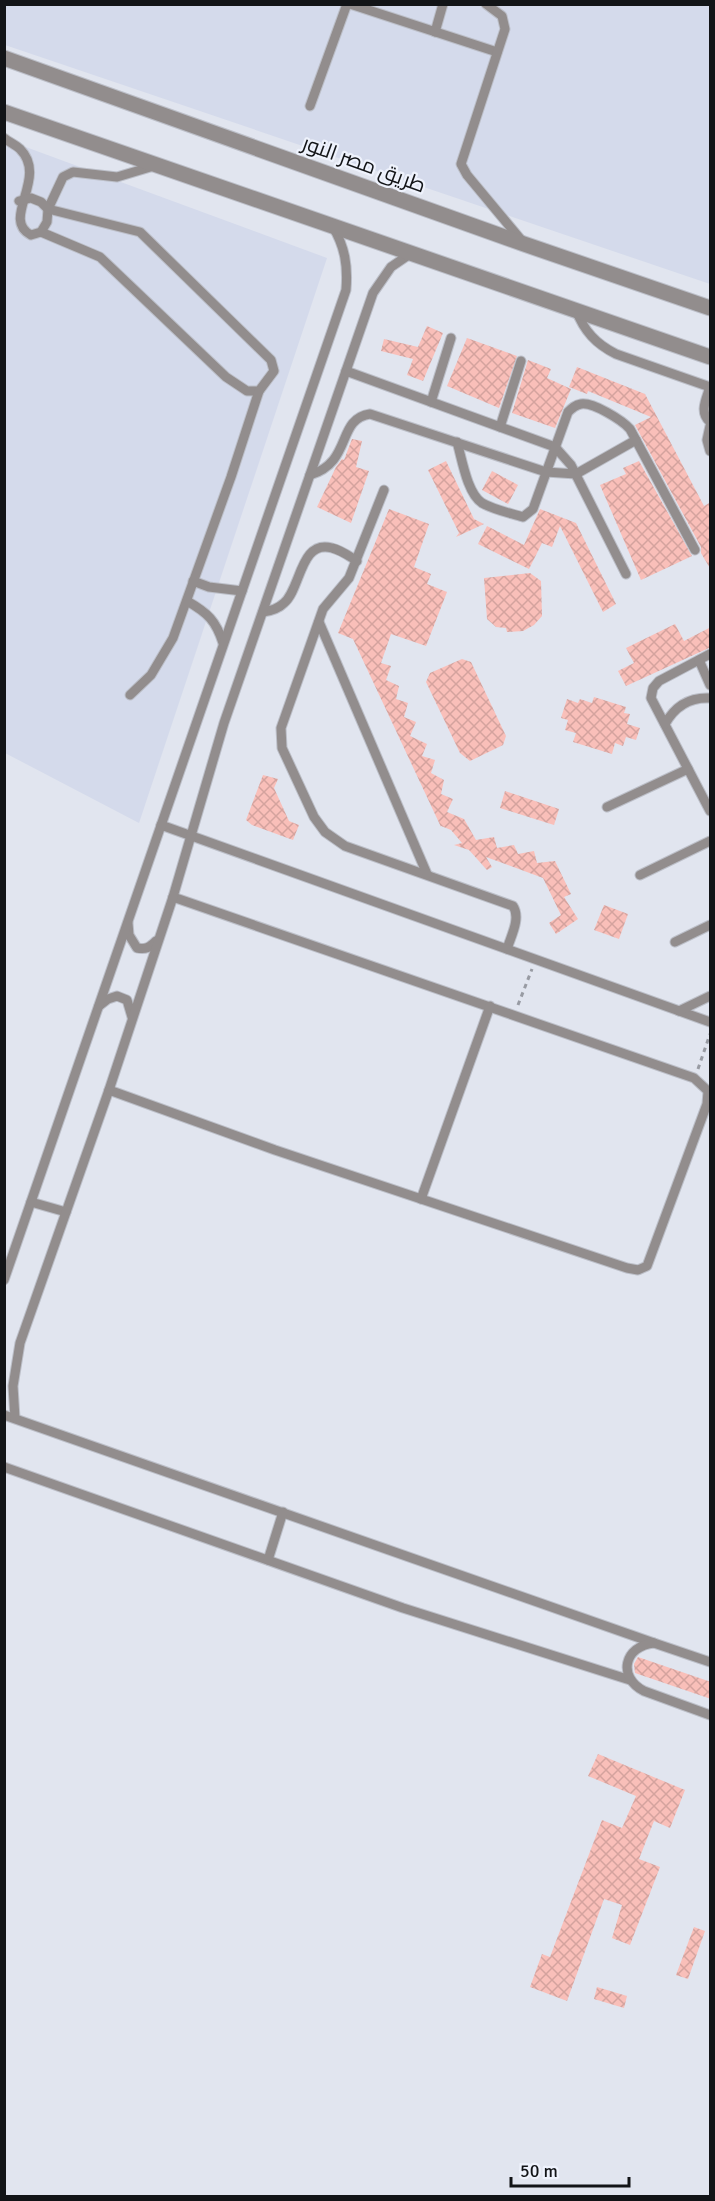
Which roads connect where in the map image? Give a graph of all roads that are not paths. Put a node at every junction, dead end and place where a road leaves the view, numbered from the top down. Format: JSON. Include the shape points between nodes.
{"nodes":[{"id":1,"x":348,"y":4,"type":"edge"},
{"id":2,"x":443,"y":4,"type":"edge"},
{"id":3,"x":486,"y":4,"type":"edge"},
{"id":4,"x":435,"y":32,"type":"junction"},
{"id":5,"x":497,"y":52,"type":"junction"},
{"id":6,"x":4,"y":58,"type":"edge"},
{"id":7,"x":310,"y":106,"type":"dead end"},
{"id":8,"x":4,"y":112,"type":"edge"},
{"id":9,"x":4,"y":138,"type":"edge"},
{"id":10,"x":157,"y":165,"type":"junction"},
{"id":11,"x":19,"y":201,"type":"junction"},
{"id":12,"x":48,"y":210,"type":"junction"},
{"id":13,"x":333,"y":227,"type":"junction"},
{"id":14,"x":41,"y":232,"type":"junction"},
{"id":15,"x":524,"y":244,"type":"junction"},
{"id":16,"x":410,"y":254,"type":"junction"},
{"id":17,"x":711,"y":308,"type":"edge"},
{"id":18,"x":576,"y":310,"type":"junction"},
{"id":19,"x":451,"y":338,"type":"dead end"},
{"id":20,"x":711,"y":357,"type":"edge"},
{"id":21,"x":521,"y":361,"type":"dead end"},
{"id":22,"x":346,"y":371,"type":"junction"},
{"id":23,"x":710,"y":387,"type":"edge"},
{"id":24,"x":259,"y":391,"type":"junction"},
{"id":25,"x":431,"y":402,"type":"junction"},
{"id":26,"x":711,"y":424,"type":"edge"},
{"id":27,"x":500,"y":427,"type":"junction"},
{"id":28,"x":636,"y":440,"type":"junction"},
{"id":29,"x":457,"y":442,"type":"junction"},
{"id":30,"x":555,"y":447,"type":"junction"},
{"id":31,"x":711,"y":451,"type":"edge"},
{"id":32,"x":546,"y":472,"type":"junction"},
{"id":33,"x":576,"y":474,"type":"junction"},
{"id":34,"x":310,"y":475,"type":"junction"},
{"id":35,"x":384,"y":490,"type":"dead end"},
{"id":36,"x":695,"y":550,"type":"dead end"},
{"id":37,"x":357,"y":561,"type":"junction"},
{"id":38,"x":626,"y":574,"type":"dead end"},
{"id":39,"x":193,"y":581,"type":"junction"},
{"id":40,"x":242,"y":591,"type":"junction"},
{"id":41,"x":187,"y":601,"type":"junction"},
{"id":42,"x":263,"y":612,"type":"junction"},
{"id":43,"x":319,"y":622,"type":"junction"},
{"id":44,"x":223,"y":645,"type":"junction"},
{"id":45,"x":711,"y":654,"type":"edge"},
{"id":46,"x":699,"y":660,"type":"junction"},
{"id":47,"x":711,"y":686,"type":"edge"},
{"id":48,"x":130,"y":695,"type":"dead end"},
{"id":49,"x":711,"y":698,"type":"edge"},
{"id":50,"x":665,"y":724,"type":"junction"},
{"id":51,"x":688,"y":769,"type":"junction"},
{"id":52,"x":607,"y":807,"type":"dead end"},
{"id":53,"x":711,"y":811,"type":"edge"},
{"id":54,"x":161,"y":825,"type":"junction"},
{"id":55,"x":191,"y":836,"type":"junction"},
{"id":56,"x":711,"y":841,"type":"edge"},
{"id":57,"x":427,"y":874,"type":"junction"},
{"id":58,"x":640,"y":874,"type":"dead end"},
{"id":59,"x":173,"y":897,"type":"junction"},
{"id":60,"x":128,"y":921,"type":"junction"},
{"id":61,"x":711,"y":925,"type":"edge"},
{"id":62,"x":159,"y":938,"type":"junction"},
{"id":63,"x":675,"y":942,"type":"dead end"},
{"id":64,"x":507,"y":949,"type":"junction"},
{"id":65,"x":711,"y":996,"type":"edge"},
{"id":66,"x":99,"y":1006,"type":"junction"},
{"id":67,"x":490,"y":1006,"type":"junction"},
{"id":68,"x":680,"y":1011,"type":"junction"},
{"id":69,"x":133,"y":1019,"type":"junction"},
{"id":70,"x":711,"y":1022,"type":"edge"},
{"id":71,"x":110,"y":1090,"type":"junction"},
{"id":72,"x":421,"y":1199,"type":"junction"},
{"id":73,"x":31,"y":1202,"type":"junction"},
{"id":74,"x":66,"y":1212,"type":"junction"},
{"id":75,"x":4,"y":1280,"type":"edge"},
{"id":76,"x":4,"y":1414,"type":"edge"},
{"id":77,"x":15,"y":1418,"type":"junction"},
{"id":78,"x":4,"y":1467,"type":"edge"},
{"id":79,"x":284,"y":1512,"type":"junction"},
{"id":80,"x":268,"y":1560,"type":"junction"},
{"id":81,"x":654,"y":1643,"type":"junction"},
{"id":82,"x":711,"y":1662,"type":"edge"},
{"id":83,"x":630,"y":1680,"type":"junction"},
{"id":84,"x":711,"y":1715,"type":"edge"}],
"edges":[{"from":1,"to":4,"type":"lane"},
{"from":1,"to":7,"type":"lane"},
{"from":2,"to":4,"type":"lane"},
{"from":3,"to":5,"type":"lane","via":[[502,16],[505,29]]},
{"from":4,"to":5,"type":"lane"},
{"from":5,"to":15,"type":"lane","via":[[461,164]]},
{"from":6,"to":15,"type":"street","name":"طريق مصر النور"},
{"from":8,"to":10,"type":"street"},
{"from":9,"to":11,"type":"lane","via":[[21,150],[27,160],[26,181]]},
{"from":10,"to":12,"type":"lane","via":[[117,177],[73,172],[63,177]]},
{"from":10,"to":13,"type":"street"},
{"from":11,"to":12,"type":"lane","via":[[31,198]]},
{"from":11,"to":14,"type":"lane","via":[[14,212],[19,231],[32,235]]},
{"from":12,"to":14,"type":"lane"},
{"from":12,"to":24,"type":"lane","via":[[140,231],[271,360],[274,371]]},
{"from":13,"to":16,"type":"street"},
{"from":13,"to":40,"type":"lane","via":[[347,263],[346,290]]},
{"from":14,"to":24,"type":"lane","via":[[100,257],[226,377],[247,391]]},
{"from":15,"to":17,"type":"street","name":"طريق مصر النور"},
{"from":16,"to":18,"type":"street"},
{"from":16,"to":22,"type":"lane","via":[[391,267],[378,285]]},
{"from":18,"to":20,"type":"street"},
{"from":18,"to":23,"type":"lane","via":[[586,331],[604,348]]},
{"from":19,"to":25,"type":"lane"},
{"from":21,"to":27,"type":"lane"},
{"from":22,"to":25,"type":"lane"},
{"from":22,"to":34,"type":"lane"},
{"from":23,"to":26,"type":"lane","via":[[703,410]]},
{"from":24,"to":39,"type":"lane"},
{"from":25,"to":27,"type":"lane"},
{"from":26,"to":31,"type":"lane","via":[[707,440]]},
{"from":27,"to":30,"type":"lane"},
{"from":28,"to":30,"type":"lane","via":[[617,418],[581,404],[568,412]]},
{"from":28,"to":33,"type":"lane"},
{"from":28,"to":36,"type":"lane"},
{"from":29,"to":32,"type":"lane"},
{"from":29,"to":32,"type":"lane","via":[[471,488],[486,505],[523,517],[531,513]]},
{"from":29,"to":34,"type":"lane","via":[[377,415],[364,415],[353,422],[332,463]]},
{"from":30,"to":32,"type":"lane"},
{"from":30,"to":33,"type":"lane"},
{"from":32,"to":33,"type":"lane"},
{"from":33,"to":38,"type":"lane"},
{"from":34,"to":42,"type":"lane"},
{"from":35,"to":37,"type":"lane"},
{"from":37,"to":42,"type":"lane","via":[[334,548],[316,550],[306,558],[289,598],[277,608]]},
{"from":37,"to":43,"type":"lane","via":[[349,578],[325,606]]},
{"from":39,"to":40,"type":"lane"},
{"from":39,"to":41,"type":"lane"},
{"from":40,"to":44,"type":"lane"},
{"from":41,"to":44,"type":"lane","via":[[212,619]]},
{"from":41,"to":48,"type":"lane","via":[[173,638],[151,675]]},
{"from":42,"to":55,"type":"lane","via":[[224,723]]},
{"from":43,"to":57,"type":"lane"},
{"from":43,"to":57,"type":"lane","via":[[281,728],[282,748],[314,817],[331,838]]},
{"from":44,"to":54,"type":"lane"},
{"from":45,"to":46,"type":"lane"},
{"from":46,"to":47,"type":"lane"},
{"from":46,"to":50,"type":"lane","via":[[653,688],[651,698]]},
{"from":49,"to":50,"type":"lane","via":[[682,704]]},
{"from":50,"to":51,"type":"lane"},
{"from":51,"to":52,"type":"lane"},
{"from":51,"to":53,"type":"lane"},
{"from":54,"to":55,"type":"lane"},
{"from":54,"to":60,"type":"lane"},
{"from":55,"to":59,"type":"lane"},
{"from":55,"to":64,"type":"lane"},
{"from":56,"to":58,"type":"lane"},
{"from":57,"to":64,"type":"lane","via":[[513,906],[516,920]]},
{"from":59,"to":62,"type":"lane"},
{"from":59,"to":67,"type":"lane"},
{"from":60,"to":62,"type":"lane","via":[[129,935],[137,948],[150,947]]},
{"from":60,"to":66,"type":"lane"},
{"from":61,"to":63,"type":"lane"},
{"from":62,"to":69,"type":"lane"},
{"from":64,"to":68,"type":"lane"},
{"from":65,"to":68,"type":"lane"},
{"from":66,"to":69,"type":"lane","via":[[108,999],[121,997],[127,1000]]},
{"from":66,"to":73,"type":"lane"},
{"from":67,"to":72,"type":"lane"},
{"from":67,"to":72,"type":"lane","via":[[694,1078],[708,1091],[707,1104],[647,1266],[638,1269]]},
{"from":68,"to":70,"type":"lane"},
{"from":69,"to":71,"type":"lane"},
{"from":71,"to":72,"type":"lane"},
{"from":71,"to":74,"type":"lane"},
{"from":73,"to":74,"type":"lane"},
{"from":73,"to":75,"type":"lane"},
{"from":74,"to":77,"type":"lane","via":[[16,1356]]},
{"from":76,"to":77,"type":"lane"},
{"from":77,"to":79,"type":"lane"},
{"from":78,"to":80,"type":"lane"},
{"from":79,"to":80,"type":"lane"},
{"from":79,"to":81,"type":"lane"},
{"from":80,"to":83,"type":"lane","via":[[403,1608]]},
{"from":81,"to":82,"type":"lane"},
{"from":81,"to":83,"type":"lane","via":[[637,1647],[631,1654],[627,1662]]},
{"from":83,"to":84,"type":"lane","via":[[645,1691]]}]}
